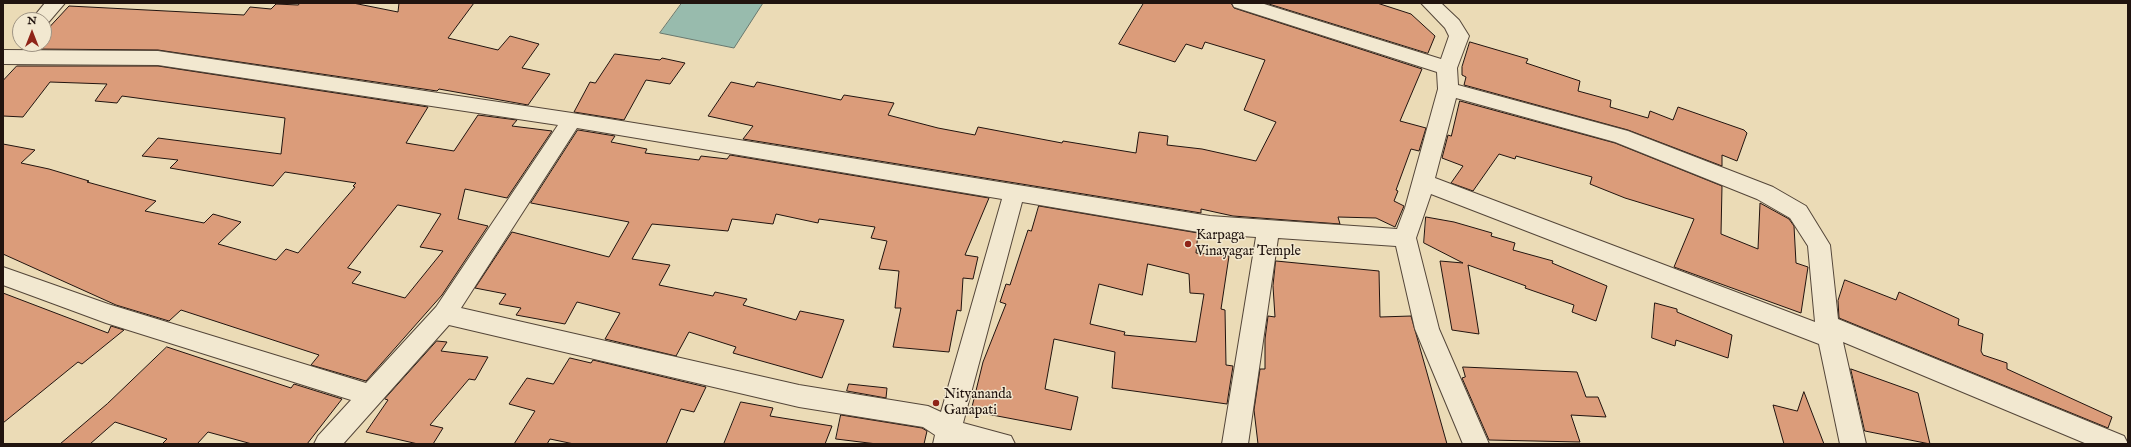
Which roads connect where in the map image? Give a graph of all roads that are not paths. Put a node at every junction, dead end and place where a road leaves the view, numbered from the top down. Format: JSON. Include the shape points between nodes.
{"nodes":[{"id":1,"x":56,"y":3,"type":"edge"},
{"id":2,"x":1241,"y":3,"type":"edge"},
{"id":3,"x":1430,"y":3,"type":"edge"},
{"id":4,"x":48,"y":12,"type":"edge"},
{"id":5,"x":8,"y":55,"type":"edge"},
{"id":6,"x":1448,"y":78,"type":"junction"},
{"id":7,"x":572,"y":120,"type":"junction"},
{"id":8,"x":1422,"y":182,"type":"junction"},
{"id":9,"x":1014,"y":193,"type":"junction"},
{"id":10,"x":1268,"y":229,"type":"junction"},
{"id":11,"x":1405,"y":238,"type":"junction"},
{"id":12,"x":3,"y":276,"type":"edge"},
{"id":13,"x":444,"y":314,"type":"junction"},
{"id":14,"x":1829,"y":332,"type":"junction"},
{"id":15,"x":370,"y":395,"type":"junction"},
{"id":16,"x":947,"y":437,"type":"edge"},
{"id":17,"x":327,"y":444,"type":"edge"},
{"id":18,"x":1002,"y":444,"type":"edge"},
{"id":19,"x":1235,"y":444,"type":"edge"},
{"id":20,"x":1476,"y":444,"type":"edge"},
{"id":21,"x":1853,"y":444,"type":"edge"},
{"id":22,"x":2115,"y":444,"type":"edge"}],
"edges":[{"from":1,"to":4,"type":"street"},
{"from":2,"to":6,"type":"street"},
{"from":3,"to":6,"type":"street","via":[[1452,24],[1459,36]]},
{"from":5,"to":7,"type":"street","via":[[158,58]]},
{"from":6,"to":8,"type":"street"},
{"from":6,"to":14,"type":"street","via":[[1621,136],[1765,193],[1798,212],[1819,245]]},
{"from":7,"to":9,"type":"street"},
{"from":7,"to":13,"type":"street"},
{"from":8,"to":11,"type":"street"},
{"from":8,"to":14,"type":"street"},
{"from":9,"to":10,"type":"street","via":[[1210,225]]},
{"from":9,"to":16,"type":"street"},
{"from":10,"to":11,"type":"street"},
{"from":10,"to":19,"type":"street"},
{"from":11,"to":20,"type":"street","via":[[1427,329]]},
{"from":12,"to":15,"type":"street","via":[[106,313]]},
{"from":13,"to":15,"type":"street"},
{"from":13,"to":16,"type":"street","via":[[799,396],[928,417]]},
{"from":14,"to":21,"type":"street"},
{"from":14,"to":22,"type":"street"},
{"from":15,"to":17,"type":"street"},
{"from":16,"to":18,"type":"street"}]}
